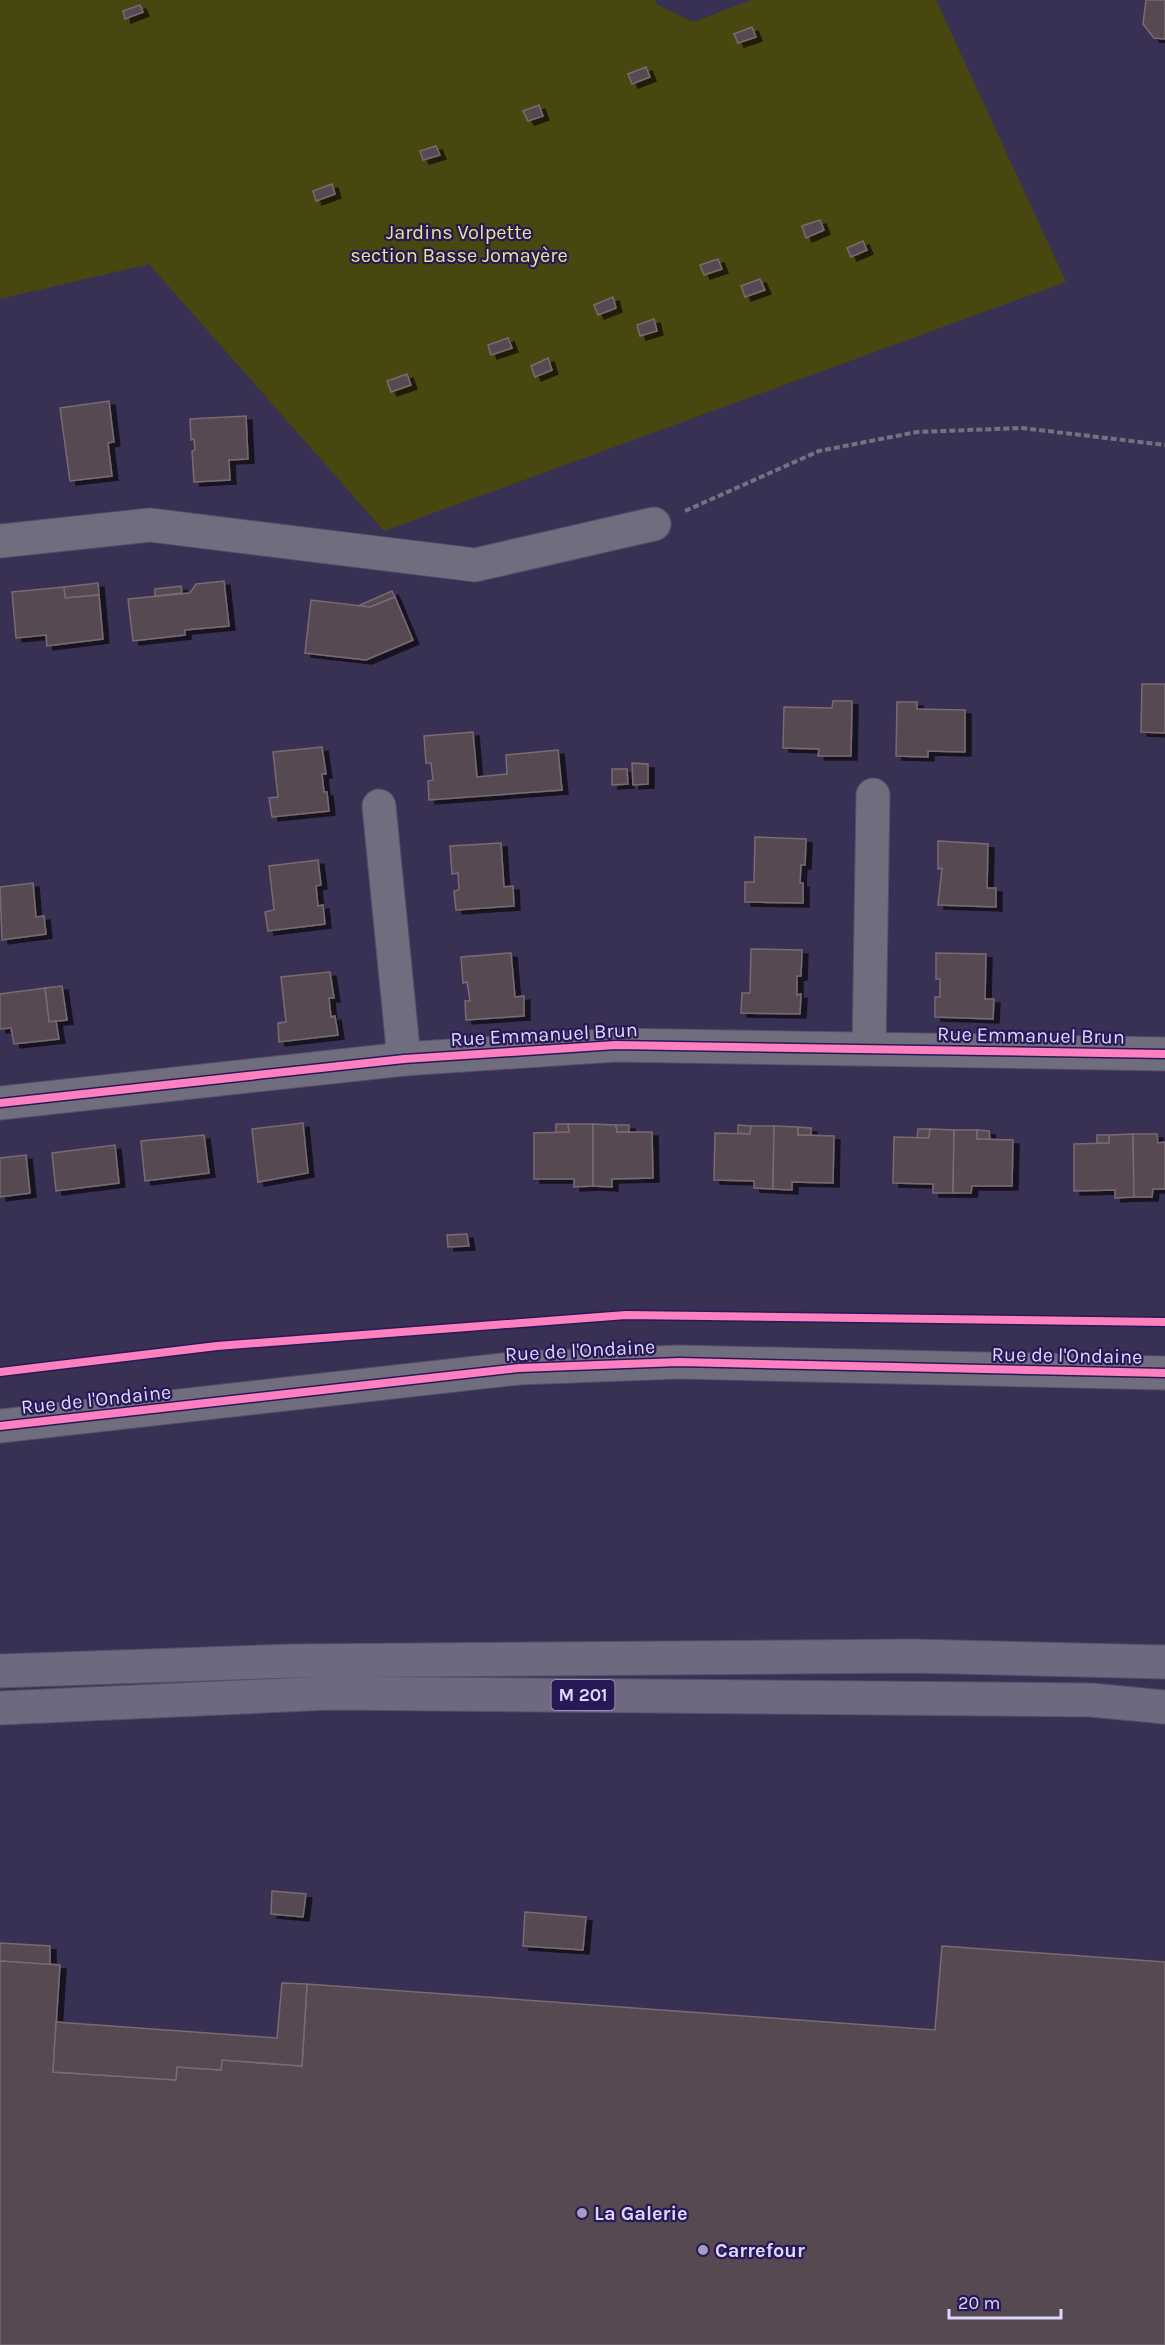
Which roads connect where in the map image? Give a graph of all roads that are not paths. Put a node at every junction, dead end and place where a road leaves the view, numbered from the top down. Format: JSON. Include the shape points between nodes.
{"nodes":[{"id":1,"x":654,"y":524,"type":"road end"},
{"id":2,"x":0,"y":541,"type":"edge"},
{"id":3,"x":873,"y":795,"type":"dead end"},
{"id":4,"x":379,"y":806,"type":"dead end"},
{"id":5,"x":869,"y":1048,"type":"junction"},
{"id":6,"x":1165,"y":1054,"type":"edge"},
{"id":7,"x":404,"y":1059,"type":"junction"},
{"id":8,"x":0,"y":1102,"type":"edge"},
{"id":9,"x":1165,"y":1373,"type":"edge"},
{"id":10,"x":0,"y":1426,"type":"edge"},
{"id":11,"x":1165,"y":1662,"type":"edge"},
{"id":12,"x":0,"y":1671,"type":"edge"},
{"id":13,"x":1165,"y":1707,"type":"edge"},
{"id":14,"x":0,"y":1708,"type":"edge"}],
"edges":[{"from":1,"to":2,"type":"street","via":[[475,565],[150,525]]},
{"from":3,"to":5,"type":"street"},
{"from":4,"to":7,"type":"street"},
{"from":5,"to":6,"type":"street","name":"Rue Emmanuel Brun"},
{"from":5,"to":7,"type":"street","name":"Rue Emmanuel Brun","via":[[616,1045]]},
{"from":7,"to":8,"type":"street","name":"Rue Emmanuel Brun"},
{"from":9,"to":10,"type":"street","name":"Rue de l'Ondaine","via":[[679,1362],[519,1368]]},
{"from":11,"to":12,"type":"highway","number":"M 201","via":[[912,1656],[291,1661]]},
{"from":13,"to":14,"type":"highway","number":"M 201","via":[[1091,1700],[330,1693]]}]}
